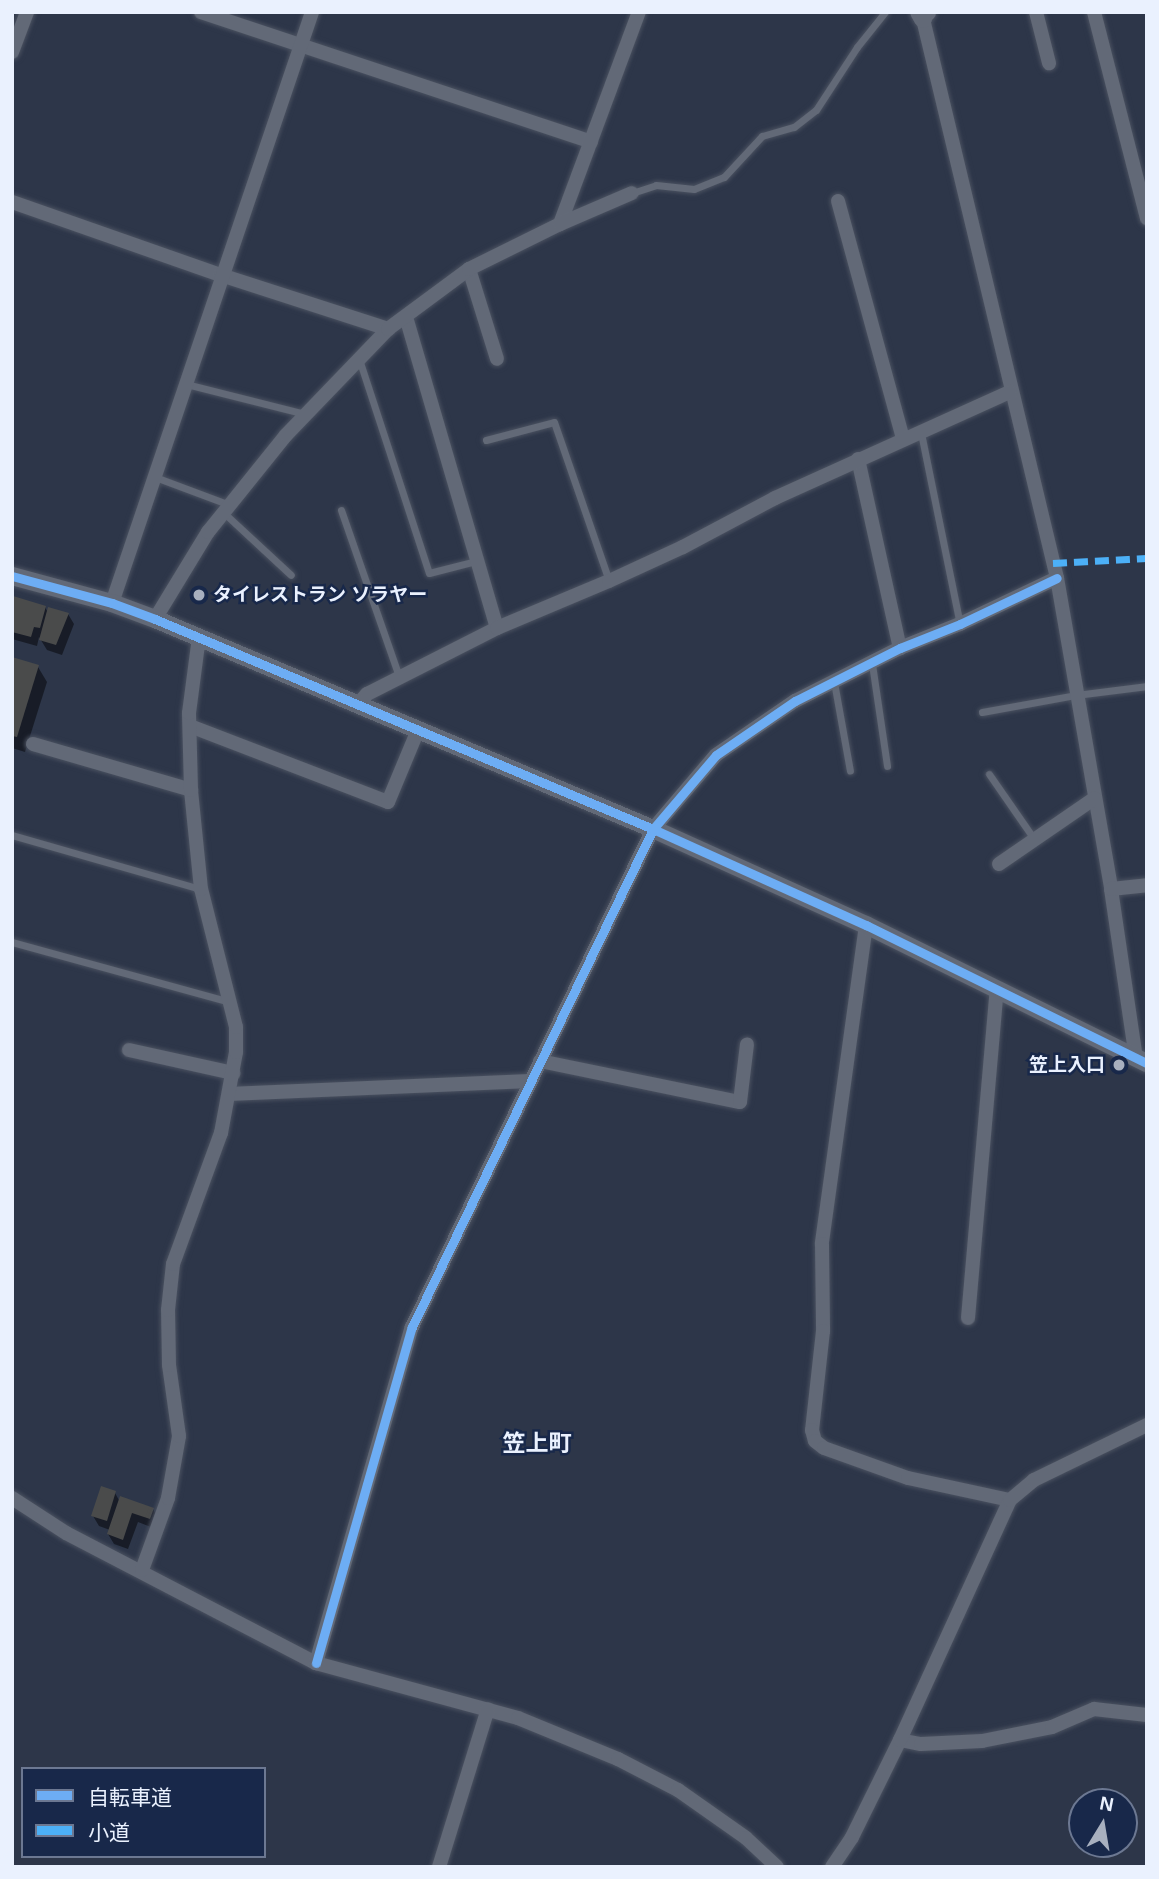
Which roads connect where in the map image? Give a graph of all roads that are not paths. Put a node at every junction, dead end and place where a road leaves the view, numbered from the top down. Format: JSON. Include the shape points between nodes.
{"nodes":[{"id":1,"x":27,"y":12,"type":"edge"},
{"id":2,"x":201,"y":12,"type":"edge"},
{"id":3,"x":312,"y":12,"type":"edge"},
{"id":4,"x":639,"y":12,"type":"edge"},
{"id":5,"x":885,"y":12,"type":"edge"},
{"id":6,"x":1036,"y":12,"type":"edge"},
{"id":7,"x":1094,"y":12,"type":"edge"},
{"id":8,"x":924,"y":15,"type":"edge"},
{"id":9,"x":300,"y":46,"type":"junction"},
{"id":10,"x":12,"y":52,"type":"edge"},
{"id":11,"x":1049,"y":63,"type":"dead end"},
{"id":12,"x":591,"y":142,"type":"junction"},
{"id":13,"x":632,"y":193,"type":"joint"},
{"id":14,"x":838,"y":201,"type":"dead end"},
{"id":15,"x":12,"y":202,"type":"edge"},
{"id":16,"x":1147,"y":218,"type":"edge"},
{"id":17,"x":560,"y":224,"type":"junction"},
{"id":18,"x":469,"y":269,"type":"junction"},
{"id":19,"x":221,"y":275,"type":"junction"},
{"id":20,"x":406,"y":317,"type":"junction"},
{"id":21,"x":388,"y":330,"type":"junction"},
{"id":22,"x":359,"y":359,"type":"junction"},
{"id":23,"x":497,"y":359,"type":"dead end"},
{"id":24,"x":185,"y":384,"type":"junction"},
{"id":25,"x":1010,"y":392,"type":"junction"},
{"id":26,"x":305,"y":414,"type":"junction"},
{"id":27,"x":921,"y":433,"type":"junction"},
{"id":28,"x":903,"y":439,"type":"junction"},
{"id":29,"x":486,"y":440,"type":"dead end"},
{"id":30,"x":858,"y":459,"type":"junction"},
{"id":31,"x":154,"y":477,"type":"junction"},
{"id":32,"x":227,"y":508,"type":"junction"},
{"id":33,"x":341,"y":510,"type":"dead end"},
{"id":34,"x":476,"y":561,"type":"junction"},
{"id":35,"x":291,"y":575,"type":"dead end"},
{"id":36,"x":12,"y":576,"type":"edge"},
{"id":37,"x":1057,"y":578,"type":"junction"},
{"id":38,"x":609,"y":581,"type":"junction"},
{"id":39,"x":112,"y":603,"type":"junction"},
{"id":40,"x":155,"y":619,"type":"junction"},
{"id":41,"x":960,"y":624,"type":"junction"},
{"id":42,"x":497,"y":628,"type":"junction"},
{"id":43,"x":199,"y":637,"type":"junction"},
{"id":44,"x":900,"y":648,"type":"junction"},
{"id":45,"x":872,"y":664,"type":"junction"},
{"id":46,"x":399,"y":677,"type":"junction"},
{"id":47,"x":833,"y":680,"type":"junction"},
{"id":48,"x":1147,"y":686,"type":"edge"},
{"id":49,"x":1076,"y":695,"type":"junction"},
{"id":50,"x":357,"y":705,"type":"junction"},
{"id":51,"x":982,"y":712,"type":"dead end"},
{"id":52,"x":190,"y":726,"type":"junction"},
{"id":53,"x":418,"y":730,"type":"junction"},
{"id":54,"x":33,"y":744,"type":"dead end"},
{"id":55,"x":887,"y":766,"type":"dead end"},
{"id":56,"x":850,"y":771,"type":"dead end"},
{"id":57,"x":989,"y":774,"type":"dead end"},
{"id":58,"x":191,"y":790,"type":"junction"},
{"id":59,"x":1095,"y":798,"type":"junction"},
{"id":60,"x":653,"y":829,"type":"junction"},
{"id":61,"x":12,"y":835,"type":"edge"},
{"id":62,"x":1035,"y":840,"type":"junction"},
{"id":63,"x":999,"y":864,"type":"dead end"},
{"id":64,"x":1147,"y":885,"type":"edge"},
{"id":65,"x":201,"y":889,"type":"junction"},
{"id":66,"x":1111,"y":889,"type":"junction"},
{"id":67,"x":866,"y":925,"type":"junction"},
{"id":68,"x":12,"y":942,"type":"edge"},
{"id":69,"x":997,"y":989,"type":"junction"},
{"id":70,"x":230,"y":1002,"type":"junction"},
{"id":71,"x":747,"y":1044,"type":"dead end"},
{"id":72,"x":129,"y":1050,"type":"dead end"},
{"id":73,"x":1141,"y":1060,"type":"edge"},
{"id":74,"x":540,"y":1061,"type":"junction"},
{"id":75,"x":233,"y":1073,"type":"junction"},
{"id":76,"x":529,"y":1081,"type":"junction"},
{"id":77,"x":230,"y":1094,"type":"junction"},
{"id":78,"x":968,"y":1318,"type":"dead end"},
{"id":79,"x":1147,"y":1424,"type":"edge"},
{"id":80,"x":12,"y":1498,"type":"edge"},
{"id":81,"x":1010,"y":1500,"type":"junction"},
{"id":82,"x":142,"y":1570,"type":"junction"},
{"id":83,"x":316,"y":1664,"type":"junction"},
{"id":84,"x":488,"y":1709,"type":"junction"},
{"id":85,"x":1147,"y":1715,"type":"edge"},
{"id":86,"x":900,"y":1740,"type":"junction"},
{"id":87,"x":439,"y":1867,"type":"edge"},
{"id":88,"x":777,"y":1867,"type":"edge"},
{"id":89,"x":832,"y":1867,"type":"edge"}],
"edges":[{"from":1,"to":10,"type":"street"},
{"from":2,"to":9,"type":"street"},
{"from":3,"to":9,"type":"street"},
{"from":4,"to":12,"type":"street"},
{"from":5,"to":13,"type":"lane","via":[[816,110],[794,127],[762,136],[724,177],[694,189],[656,185]]},
{"from":6,"to":11,"type":"street"},
{"from":7,"to":16,"type":"street"},
{"from":8,"to":25,"type":"street"},
{"from":9,"to":12,"type":"street"},
{"from":9,"to":19,"type":"street"},
{"from":12,"to":17,"type":"street"},
{"from":13,"to":17,"type":"street"},
{"from":14,"to":28,"type":"street"},
{"from":15,"to":19,"type":"street"},
{"from":17,"to":18,"type":"street"},
{"from":18,"to":20,"type":"street"},
{"from":18,"to":23,"type":"street"},
{"from":19,"to":21,"type":"street"},
{"from":19,"to":24,"type":"street"},
{"from":20,"to":21,"type":"street"},
{"from":20,"to":34,"type":"street"},
{"from":21,"to":22,"type":"street"},
{"from":22,"to":26,"type":"street"},
{"from":22,"to":34,"type":"lane","via":[[429,573]]},
{"from":24,"to":26,"type":"lane"},
{"from":24,"to":31,"type":"street"},
{"from":25,"to":27,"type":"street"},
{"from":25,"to":37,"type":"street"},
{"from":26,"to":32,"type":"street"},
{"from":27,"to":28,"type":"street"},
{"from":27,"to":41,"type":"lane"},
{"from":28,"to":30,"type":"street"},
{"from":29,"to":38,"type":"lane","via":[[554,422]]},
{"from":30,"to":38,"type":"street"},
{"from":30,"to":44,"type":"street"},
{"from":31,"to":32,"type":"lane"},
{"from":31,"to":39,"type":"street"},
{"from":32,"to":35,"type":"lane"},
{"from":32,"to":40,"type":"street"},
{"from":33,"to":46,"type":"lane"},
{"from":34,"to":42,"type":"street"},
{"from":36,"to":39,"type":"street"},
{"from":37,"to":41,"type":"street"},
{"from":37,"to":49,"type":"street"},
{"from":38,"to":42,"type":"street"},
{"from":39,"to":40,"type":"street"},
{"from":40,"to":43,"type":"street"},
{"from":41,"to":44,"type":"street"},
{"from":42,"to":46,"type":"street"},
{"from":43,"to":50,"type":"street"},
{"from":43,"to":52,"type":"street"},
{"from":44,"to":45,"type":"street"},
{"from":45,"to":47,"type":"street"},
{"from":45,"to":55,"type":"lane"},
{"from":46,"to":50,"type":"street","via":[[367,694]]},
{"from":47,"to":56,"type":"lane"},
{"from":47,"to":60,"type":"street","via":[[716,755]]},
{"from":48,"to":49,"type":"lane"},
{"from":49,"to":51,"type":"lane"},
{"from":49,"to":59,"type":"street"},
{"from":50,"to":53,"type":"street"},
{"from":52,"to":53,"type":"street","via":[[388,802]]},
{"from":52,"to":58,"type":"street"},
{"from":53,"to":60,"type":"street"},
{"from":54,"to":58,"type":"street"},
{"from":57,"to":62,"type":"lane"},
{"from":58,"to":65,"type":"street"},
{"from":59,"to":62,"type":"street"},
{"from":59,"to":66,"type":"street"},
{"from":60,"to":67,"type":"street"},
{"from":60,"to":74,"type":"street"},
{"from":61,"to":65,"type":"lane"},
{"from":62,"to":63,"type":"street"},
{"from":64,"to":66,"type":"street"},
{"from":65,"to":70,"type":"street"},
{"from":66,"to":73,"type":"street"},
{"from":67,"to":69,"type":"street"},
{"from":67,"to":81,"type":"street","via":[[822,1244],[823,1331],[812,1430],[824,1448],[908,1478]]},
{"from":68,"to":70,"type":"lane"},
{"from":69,"to":73,"type":"street"},
{"from":69,"to":78,"type":"street"},
{"from":70,"to":75,"type":"street","via":[[236,1027]]},
{"from":71,"to":74,"type":"street","via":[[740,1102]]},
{"from":72,"to":75,"type":"street"},
{"from":74,"to":76,"type":"street"},
{"from":75,"to":77,"type":"street"},
{"from":76,"to":77,"type":"street"},
{"from":76,"to":83,"type":"street","via":[[412,1327]]},
{"from":77,"to":82,"type":"street","via":[[221,1133],[173,1264],[169,1365],[180,1436],[168,1497]]},
{"from":79,"to":81,"type":"street","via":[[1034,1480]]},
{"from":80,"to":82,"type":"street","via":[[66,1532]]},
{"from":81,"to":86,"type":"street"},
{"from":82,"to":83,"type":"street"},
{"from":83,"to":84,"type":"street"},
{"from":84,"to":87,"type":"street"},
{"from":84,"to":88,"type":"street","via":[[618,1759],[678,1790]]},
{"from":85,"to":86,"type":"street","via":[[1094,1709],[1052,1727],[982,1741],[921,1744]]},
{"from":86,"to":89,"type":"street"}]}
